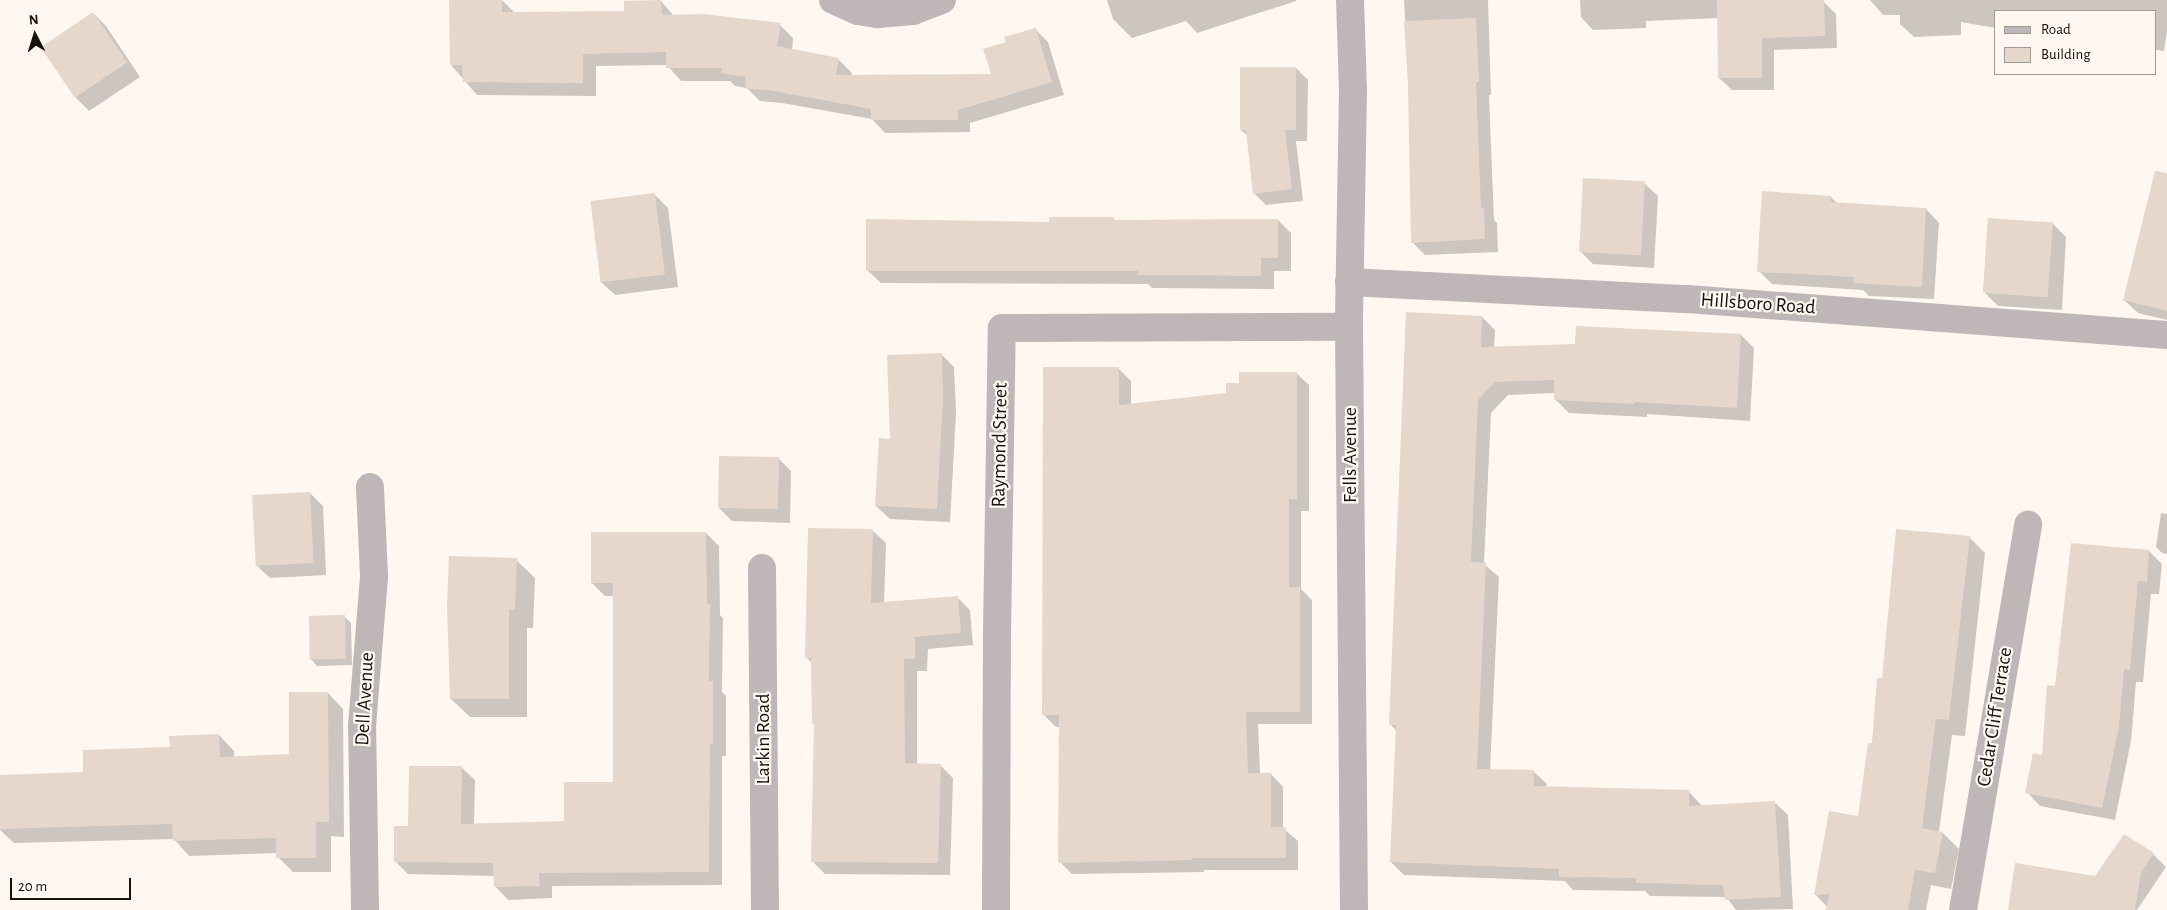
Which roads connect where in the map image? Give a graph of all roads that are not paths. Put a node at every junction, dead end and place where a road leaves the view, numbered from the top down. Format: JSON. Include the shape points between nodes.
{"nodes":[{"id":1,"x":833,"y":0,"type":"edge"},
{"id":2,"x":942,"y":0,"type":"edge"},
{"id":3,"x":1350,"y":0,"type":"edge"},
{"id":4,"x":1349,"y":282,"type":"junction"},
{"id":5,"x":1349,"y":327,"type":"junction"},
{"id":6,"x":2167,"y":335,"type":"edge"},
{"id":7,"x":370,"y":487,"type":"dead end"},
{"id":8,"x":2028,"y":524,"type":"dead end"},
{"id":9,"x":762,"y":568,"type":"dead end"},
{"id":10,"x":364,"y":910,"type":"edge"},
{"id":11,"x":765,"y":910,"type":"edge"},
{"id":12,"x":996,"y":910,"type":"edge"},
{"id":13,"x":1354,"y":910,"type":"edge"},
{"id":14,"x":1963,"y":910,"type":"edge"}],
"edges":[{"from":1,"to":2,"type":"street","via":[[858,11],[878,14],[913,11]]},
{"from":3,"to":4,"type":"street","name":"Fells Avenue","via":[[1353,185]]},
{"from":4,"to":5,"type":"street","name":"Fells Avenue"},
{"from":4,"to":6,"type":"street","name":"Hillsboro Road","via":[[1698,300]]},
{"from":5,"to":12,"type":"street","name":"Raymond Street","via":[[1002,328]]},
{"from":5,"to":13,"type":"street","name":"Fells Avenue"},
{"from":7,"to":10,"type":"street","name":"Dell Avenue","via":[[374,576],[362,726]]},
{"from":8,"to":14,"type":"street","name":"Cedar Cliff Terrace"},
{"from":9,"to":11,"type":"street","name":"Larkin Road"}]}
